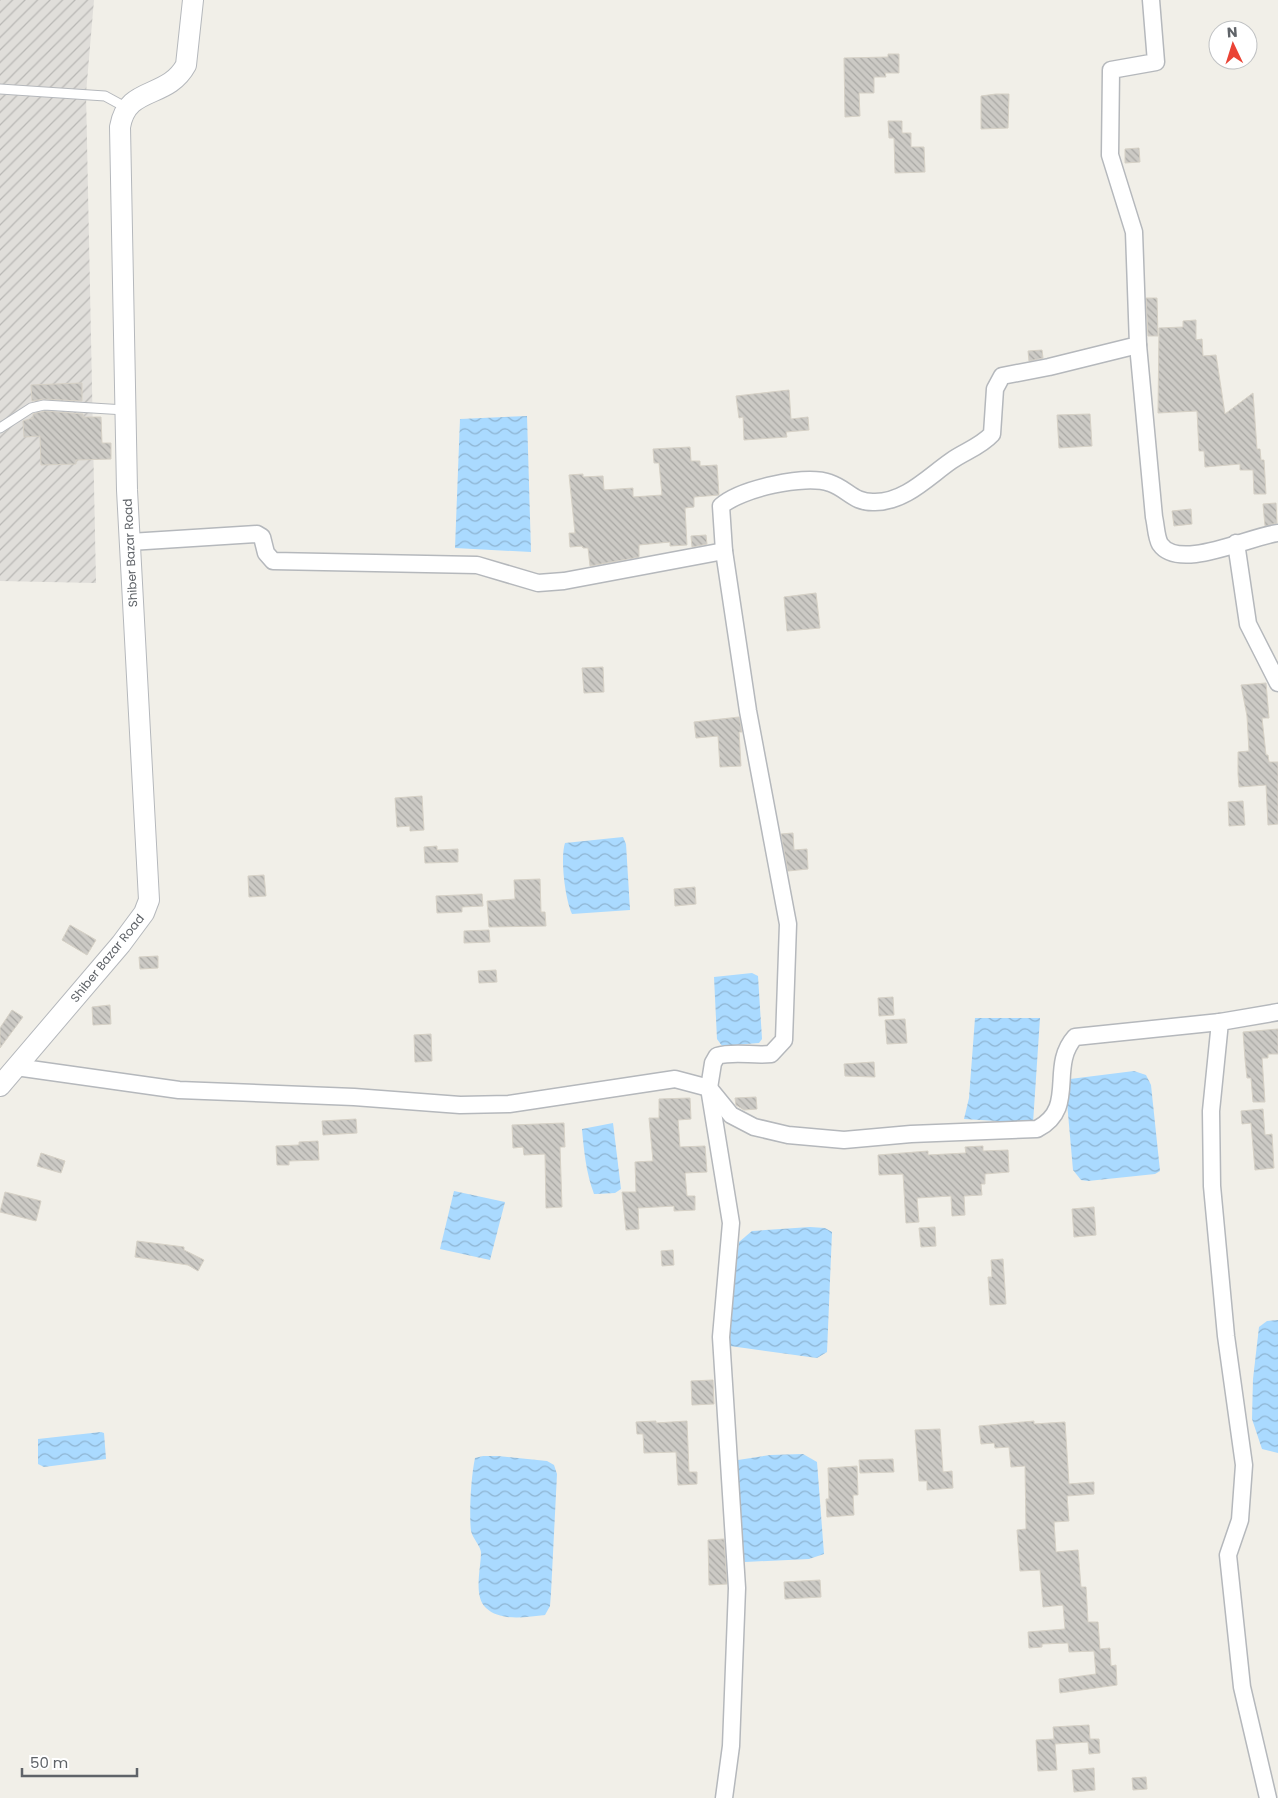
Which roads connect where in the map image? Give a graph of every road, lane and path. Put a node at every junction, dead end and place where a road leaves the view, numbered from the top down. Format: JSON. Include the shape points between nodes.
{"nodes":[{"id":1,"x":193,"y":0,"type":"edge"},
{"id":2,"x":1151,"y":0,"type":"edge"},
{"id":3,"x":0,"y":89,"type":"edge"},
{"id":4,"x":127,"y":108,"type":"junction"},
{"id":5,"x":1138,"y":345,"type":"junction"},
{"id":6,"x":125,"y":410,"type":"junction"},
{"id":7,"x":0,"y":428,"type":"edge"},
{"id":8,"x":1278,"y":533,"type":"edge"},
{"id":9,"x":130,"y":542,"type":"junction"},
{"id":10,"x":1236,"y":543,"type":"junction"},
{"id":11,"x":724,"y":551,"type":"junction"},
{"id":12,"x":1278,"y":683,"type":"edge"},
{"id":13,"x":1278,"y":1012,"type":"edge"},
{"id":14,"x":1220,"y":1022,"type":"junction"},
{"id":15,"x":16,"y":1067,"type":"junction"},
{"id":16,"x":0,"y":1086,"type":"edge"},
{"id":17,"x":709,"y":1088,"type":"junction"},
{"id":18,"x":724,"y":1798,"type":"edge"},
{"id":19,"x":1268,"y":1798,"type":"edge"}],
"edges":[{"from":1,"to":4,"type":"street","via":[[186,65],[181,74],[166,87],[134,101]]},
{"from":2,"to":5,"type":"street","via":[[1156,62],[1111,70],[1110,155],[1134,232]]},
{"from":3,"to":4,"type":"lane","via":[[105,96]]},
{"from":4,"to":6,"type":"street","name":"Shiber Bazar Road","via":[[120,127]]},
{"from":5,"to":10,"type":"street","via":[[1159,542],[1173,555],[1191,556]]},
{"from":5,"to":11,"type":"street","via":[[1002,376],[995,389],[992,434],[981,445],[953,460],[907,494],[894,499],[862,502],[830,483],[804,482],[746,491],[730,498],[721,506]]},
{"from":6,"to":7,"type":"lane","via":[[44,405],[32,408]]},
{"from":6,"to":9,"type":"street","name":"Shiber Bazar Road"},
{"from":8,"to":10,"type":"street"},
{"from":9,"to":11,"type":"street","via":[[257,534],[262,537],[266,553],[273,561],[477,565],[538,583]]},
{"from":9,"to":15,"type":"street","name":"Shiber Bazar Road","via":[[149,900],[144,913],[121,944]]},
{"from":10,"to":12,"type":"street","via":[[1248,624]]},
{"from":11,"to":17,"type":"street","via":[[748,711],[788,924],[786,1031],[784,1040],[771,1054],[717,1056]]},
{"from":13,"to":14,"type":"street"},
{"from":14,"to":17,"type":"street","via":[[1075,1037],[1067,1046],[1063,1059],[1058,1110],[1049,1122],[1037,1129],[844,1140],[788,1135],[754,1127],[731,1115]]},
{"from":14,"to":19,"type":"street","via":[[1211,1111],[1212,1186],[1226,1336],[1244,1464],[1240,1520],[1228,1556],[1242,1687]]},
{"from":15,"to":16,"type":"street","name":"Shiber Bazar Road"},
{"from":15,"to":17,"type":"street","via":[[178,1090],[460,1105],[517,1103],[676,1079]]},
{"from":17,"to":18,"type":"street","via":[[731,1223],[721,1337],[737,1588],[731,1746]]}]}
